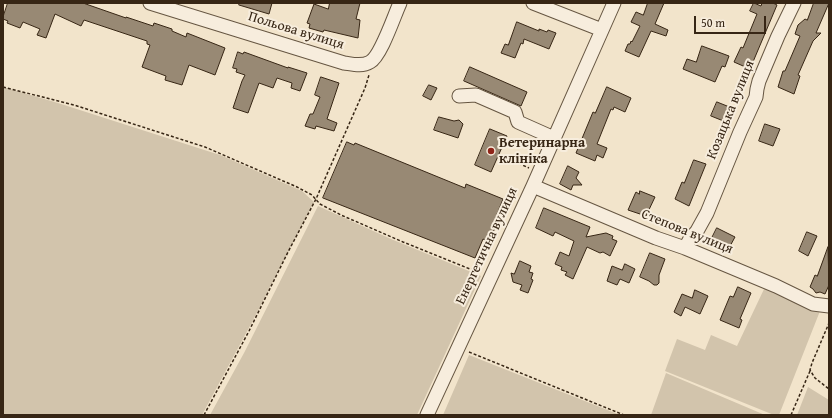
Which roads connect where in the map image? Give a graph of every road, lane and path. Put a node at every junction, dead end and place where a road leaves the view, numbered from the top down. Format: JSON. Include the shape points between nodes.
{"nodes":[{"id":1,"x":150,"y":3,"type":"edge"},
{"id":2,"x":400,"y":3,"type":"edge"},
{"id":3,"x":533,"y":3,"type":"edge"},
{"id":4,"x":614,"y":3,"type":"edge"},
{"id":5,"x":794,"y":3,"type":"edge"},
{"id":6,"x":602,"y":30,"type":"junction"},
{"id":7,"x":370,"y":62,"type":"junction"},
{"id":8,"x":3,"y":87,"type":"edge"},
{"id":9,"x":459,"y":96,"type":"dead end"},
{"id":10,"x":554,"y":138,"type":"junction"},
{"id":11,"x":506,"y":157,"type":"dead end"},
{"id":12,"x":539,"y":172,"type":"junction"},
{"id":13,"x":532,"y":186,"type":"junction"},
{"id":14,"x":316,"y":199,"type":"junction"},
{"id":15,"x":685,"y":248,"type":"junction"},
{"id":16,"x":491,"y":277,"type":"junction"},
{"id":17,"x":828,"y":306,"type":"edge"},
{"id":18,"x":458,"y":348,"type":"junction"},
{"id":19,"x":810,"y":370,"type":"junction"},
{"id":20,"x":829,"y":389,"type":"edge"},
{"id":21,"x":204,"y":415,"type":"edge"},
{"id":22,"x":427,"y":415,"type":"edge"},
{"id":23,"x":624,"y":415,"type":"edge"},
{"id":24,"x":791,"y":415,"type":"edge"}],
"edges":[{"from":1,"to":7,"type":"street","name":"Польова вулиця","via":[[344,62],[361,65]]},
{"from":2,"to":7,"type":"street","via":[[382,46]]},
{"from":3,"to":6,"type":"street"},
{"from":4,"to":6,"type":"street","name":"Енергетична вулиця"},
{"from":5,"to":15,"type":"street","name":"Козацька вулиця","via":[[707,213]]},
{"from":6,"to":10,"type":"street","name":"Енергетична вулиця"},
{"from":7,"to":14,"type":"path","via":[[371,68],[365,88]]},
{"from":8,"to":14,"type":"path","via":[[74,105],[205,147],[297,187]]},
{"from":9,"to":10,"type":"street","via":[[476,96],[515,112],[518,122]]},
{"from":10,"to":12,"type":"street","name":"Енергетична вулиця"},
{"from":11,"to":12,"type":"path"},
{"from":12,"to":13,"type":"street","name":"Енергетична вулиця"},
{"from":13,"to":15,"type":"street","name":"Степова вулиця"},
{"from":13,"to":16,"type":"street","name":"Енергетична вулиця"},
{"from":14,"to":16,"type":"path","via":[[320,204],[341,215]]},
{"from":14,"to":21,"type":"path"},
{"from":15,"to":17,"type":"street","name":"Степова вулиця","via":[[813,304]]},
{"from":16,"to":18,"type":"street","name":"Енергетична вулиця"},
{"from":17,"to":19,"type":"path","via":[[829,323]]},
{"from":18,"to":22,"type":"street","name":"Енергетична вулиця"},
{"from":18,"to":23,"type":"path"},
{"from":19,"to":20,"type":"path","via":[[815,378]]},
{"from":19,"to":24,"type":"path"}]}
